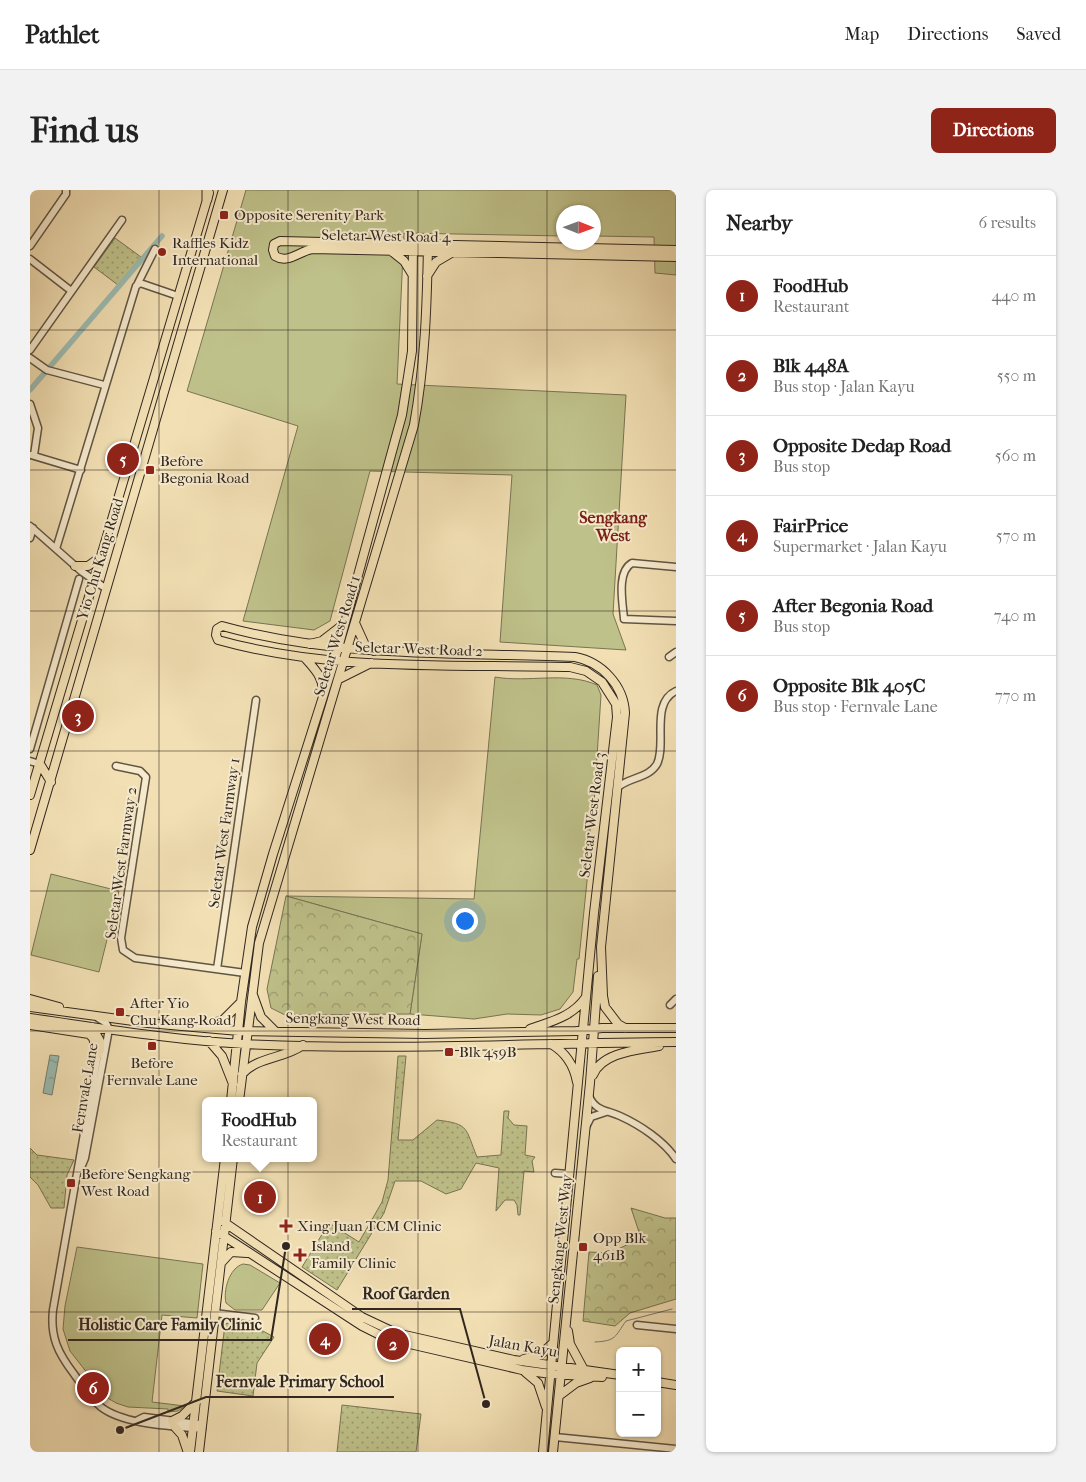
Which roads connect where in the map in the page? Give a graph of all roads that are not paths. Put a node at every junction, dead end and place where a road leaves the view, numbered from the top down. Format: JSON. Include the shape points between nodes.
{"nodes":[{"id":1,"x":66,"y":190,"type":"edge"},
{"id":2,"x":223,"y":190,"type":"edge"},
{"id":3,"x":208,"y":193,"type":"edge"},
{"id":4,"x":122,"y":220,"type":"dead end"},
{"id":5,"x":30,"y":246,"type":"edge"},
{"id":6,"x":413,"y":247,"type":"junction"},
{"id":7,"x":428,"y":247,"type":"junction"},
{"id":8,"x":155,"y":249,"type":"dead end"},
{"id":9,"x":389,"y":250,"type":"junction"},
{"id":10,"x":676,"y":250,"type":"edge"},
{"id":11,"x":455,"y":251,"type":"junction"},
{"id":12,"x":676,"y":257,"type":"edge"},
{"id":13,"x":30,"y":259,"type":"edge"},
{"id":14,"x":412,"y":276,"type":"junction"},
{"id":15,"x":427,"y":276,"type":"junction"},
{"id":16,"x":196,"y":282,"type":"junction"},
{"id":17,"x":138,"y":283,"type":"junction"},
{"id":18,"x":70,"y":290,"type":"junction"},
{"id":19,"x":178,"y":296,"type":"junction"},
{"id":20,"x":187,"y":315,"type":"junction"},
{"id":21,"x":30,"y":350,"type":"edge"},
{"id":22,"x":30,"y":358,"type":"edge"},
{"id":23,"x":104,"y":385,"type":"junction"},
{"id":24,"x":30,"y":404,"type":"edge"},
{"id":25,"x":32,"y":455,"type":"edge"},
{"id":26,"x":81,"y":470,"type":"junction"},
{"id":27,"x":31,"y":527,"type":"edge"},
{"id":28,"x":30,"y":538,"type":"edge"},
{"id":29,"x":56,"y":549,"type":"junction"},
{"id":30,"x":102,"y":555,"type":"junction"},
{"id":31,"x":75,"y":566,"type":"junction"},
{"id":32,"x":676,"y":566,"type":"edge"},
{"id":33,"x":79,"y":579,"type":"dead end"},
{"id":34,"x":95,"y":581,"type":"junction"},
{"id":35,"x":105,"y":588,"type":"junction"},
{"id":36,"x":676,"y":621,"type":"edge"},
{"id":37,"x":344,"y":624,"type":"junction"},
{"id":38,"x":355,"y":624,"type":"junction"},
{"id":39,"x":305,"y":645,"type":"junction"},
{"id":40,"x":338,"y":649,"type":"junction"},
{"id":41,"x":347,"y":650,"type":"junction"},
{"id":42,"x":374,"y":651,"type":"junction"},
{"id":43,"x":676,"y":652,"type":"edge"},
{"id":44,"x":533,"y":656,"type":"joint"},
{"id":45,"x":669,"y":657,"type":"dead end"},
{"id":46,"x":305,"y":658,"type":"junction"},
{"id":47,"x":335,"y":659,"type":"junction"},
{"id":48,"x":344,"y":660,"type":"junction"},
{"id":49,"x":373,"y":662,"type":"junction"},
{"id":50,"x":531,"y":667,"type":"joint"},
{"id":51,"x":339,"y":679,"type":"junction"},
{"id":52,"x":676,"y":691,"type":"edge"},
{"id":53,"x":324,"y":694,"type":"junction"},
{"id":54,"x":256,"y":700,"type":"dead end"},
{"id":55,"x":30,"y":749,"type":"edge"},
{"id":56,"x":58,"y":753,"type":"junction"},
{"id":57,"x":30,"y":761,"type":"edge"},
{"id":58,"x":40,"y":764,"type":"junction"},
{"id":59,"x":116,"y":766,"type":"dead end"},
{"id":60,"x":619,"y":775,"type":"junction"},
{"id":61,"x":637,"y":777,"type":"junction"},
{"id":62,"x":51,"y":782,"type":"junction"},
{"id":63,"x":608,"y":784,"type":"junction"},
{"id":64,"x":618,"y":787,"type":"junction"},
{"id":65,"x":30,"y":795,"type":"edge"},
{"id":66,"x":30,"y":850,"type":"edge"},
{"id":67,"x":601,"y":947,"type":"junction"},
{"id":68,"x":218,"y":969,"type":"junction"},
{"id":69,"x":241,"y":973,"type":"junction"},
{"id":70,"x":252,"y":991,"type":"junction"},
{"id":71,"x":586,"y":996,"type":"junction"},
{"id":72,"x":30,"y":999,"type":"edge"},
{"id":73,"x":676,"y":999,"type":"edge"},
{"id":74,"x":241,"y":1002,"type":"junction"},
{"id":75,"x":670,"y":1005,"type":"dead end"},
{"id":76,"x":30,"y":1007,"type":"edge"},
{"id":77,"x":66,"y":1011,"type":"junction"},
{"id":78,"x":93,"y":1015,"type":"junction"},
{"id":79,"x":30,"y":1018,"type":"edge"},
{"id":80,"x":30,"y":1025,"type":"edge"},
{"id":81,"x":92,"y":1027,"type":"junction"},
{"id":82,"x":199,"y":1028,"type":"junction"},
{"id":83,"x":625,"y":1028,"type":"junction"},
{"id":84,"x":676,"y":1028,"type":"edge"},
{"id":85,"x":109,"y":1029,"type":"junction"},
{"id":86,"x":593,"y":1029,"type":"junction"},
{"id":87,"x":584,"y":1030,"type":"junction"},
{"id":88,"x":243,"y":1031,"type":"junction"},
{"id":89,"x":523,"y":1031,"type":"junction"},
{"id":90,"x":277,"y":1032,"type":"junction"},
{"id":91,"x":209,"y":1041,"type":"junction"},
{"id":92,"x":241,"y":1043,"type":"junction"},
{"id":93,"x":583,"y":1043,"type":"junction"},
{"id":94,"x":592,"y":1043,"type":"junction"},
{"id":95,"x":676,"y":1043,"type":"edge"},
{"id":96,"x":551,"y":1044,"type":"junction"},
{"id":97,"x":303,"y":1045,"type":"junction"},
{"id":98,"x":98,"y":1054,"type":"junction"},
{"id":99,"x":242,"y":1074,"type":"junction"},
{"id":100,"x":95,"y":1083,"type":"junction"},
{"id":101,"x":590,"y":1083,"type":"junction"},
{"id":102,"x":233,"y":1086,"type":"junction"},
{"id":103,"x":578,"y":1090,"type":"junction"},
{"id":104,"x":589,"y":1095,"type":"junction"},
{"id":105,"x":232,"y":1097,"type":"edge"},
{"id":106,"x":239,"y":1097,"type":"edge"},
{"id":107,"x":606,"y":1112,"type":"junction"},
{"id":108,"x":585,"y":1129,"type":"junction"},
{"id":109,"x":676,"y":1159,"type":"edge"},
{"id":110,"x":224,"y":1162,"type":"edge"},
{"id":111,"x":233,"y":1162,"type":"edge"},
{"id":112,"x":555,"y":1173,"type":"dead end"},
{"id":113,"x":569,"y":1174,"type":"junction"},
{"id":114,"x":218,"y":1218,"type":"junction"},
{"id":115,"x":227,"y":1224,"type":"junction"},
{"id":116,"x":216,"y":1231,"type":"junction"},
{"id":117,"x":225,"y":1235,"type":"junction"},
{"id":118,"x":252,"y":1254,"type":"junction"},
{"id":119,"x":220,"y":1264,"type":"junction"},
{"id":120,"x":214,"y":1314,"type":"junction"},
{"id":121,"x":566,"y":1317,"type":"junction"},
{"id":122,"x":255,"y":1318,"type":"dead end"},
{"id":123,"x":637,"y":1326,"type":"dead end"},
{"id":124,"x":676,"y":1330,"type":"edge"},
{"id":125,"x":552,"y":1342,"type":"junction"},
{"id":126,"x":442,"y":1347,"type":"junction"},
{"id":127,"x":514,"y":1360,"type":"junction"},
{"id":128,"x":551,"y":1366,"type":"junction"},
{"id":129,"x":522,"y":1370,"type":"junction"},
{"id":130,"x":561,"y":1370,"type":"junction"},
{"id":131,"x":584,"y":1370,"type":"junction"},
{"id":132,"x":551,"y":1374,"type":"junction"},
{"id":133,"x":616,"y":1374,"type":"edge"},
{"id":134,"x":593,"y":1376,"type":"junction"},
{"id":135,"x":616,"y":1379,"type":"edge"},
{"id":136,"x":661,"y":1381,"type":"edge"},
{"id":137,"x":676,"y":1383,"type":"edge"},
{"id":138,"x":560,"y":1395,"type":"junction"},
{"id":139,"x":197,"y":1401,"type":"junction"},
{"id":140,"x":547,"y":1414,"type":"junction"},
{"id":141,"x":173,"y":1423,"type":"junction"},
{"id":142,"x":194,"y":1426,"type":"junction"},
{"id":143,"x":202,"y":1427,"type":"junction"},
{"id":144,"x":555,"y":1437,"type":"junction"},
{"id":145,"x":676,"y":1450,"type":"edge"},
{"id":146,"x":189,"y":1452,"type":"edge"},
{"id":147,"x":199,"y":1452,"type":"edge"},
{"id":148,"x":543,"y":1452,"type":"edge"},
{"id":149,"x":553,"y":1452,"type":"edge"}],
"edges":[{"from":1,"to":5,"type":"street"},
{"from":2,"to":16,"type":"main road","name":"Yio Chu Kang Road"},
{"from":3,"to":19,"type":"main road","name":"Yio Chu Kang Road"},
{"from":4,"to":18,"type":"street"},
{"from":6,"to":7,"type":"main road","name":"Seletar West Road 4"},
{"from":6,"to":9,"type":"main road","name":"Seletar West Road 4"},
{"from":6,"to":9,"type":"main road","name":"Seletar West Road 4","via":[[280,241],[274,244],[273,250],[281,260],[312,249]]},
{"from":6,"to":14,"type":"main road","name":"Seletar West Road 1"},
{"from":7,"to":10,"type":"main road","name":"Seletar West Road 4"},
{"from":7,"to":11,"type":"main road","name":"Seletar West Road 4"},
{"from":7,"to":15,"type":"main road","name":"Seletar West Road 1"},
{"from":8,"to":17,"type":"street"},
{"from":9,"to":14,"type":"main road","via":[[404,261]]},
{"from":11,"to":12,"type":"main road","name":"Seletar West Road 4"},
{"from":11,"to":15,"type":"main road","via":[[436,262]]},
{"from":13,"to":18,"type":"street"},
{"from":14,"to":37,"type":"main road","name":"Seletar West Road 1","via":[[412,351],[402,415]]},
{"from":15,"to":38,"type":"main road","name":"Seletar West Road 1","via":[[422,376],[414,425]]},
{"from":16,"to":19,"type":"main road","via":[[188,293]]},
{"from":16,"to":20,"type":"main road","name":"Yio Chu Kang Road"},
{"from":17,"to":19,"type":"street"},
{"from":17,"to":23,"type":"street"},
{"from":18,"to":21,"type":"street"},
{"from":19,"to":20,"type":"main road","via":[[183,300]]},
{"from":19,"to":30,"type":"main road","name":"Yio Chu Kang Road"},
{"from":20,"to":35,"type":"main road","name":"Yio Chu Kang Road"},
{"from":22,"to":23,"type":"street","via":[[50,370]]},
{"from":23,"to":26,"type":"street"},
{"from":24,"to":25,"type":"street","via":[[38,428]]},
{"from":25,"to":26,"type":"street"},
{"from":26,"to":29,"type":"street"},
{"from":27,"to":28,"type":"street"},
{"from":27,"to":29,"type":"street"},
{"from":29,"to":31,"type":"street"},
{"from":30,"to":31,"type":"main road","via":[[88,566]]},
{"from":30,"to":34,"type":"main road","name":"Yio Chu Kang Road"},
{"from":31,"to":34,"type":"street"},
{"from":32,"to":36,"type":"street","via":[[632,563],[623,581],[624,620]]},
{"from":33,"to":55,"type":"street","name":"Yio Chu Kang Road"},
{"from":34,"to":35,"type":"street"},
{"from":34,"to":58,"type":"main road","name":"Yio Chu Kang Road"},
{"from":35,"to":56,"type":"main road","name":"Yio Chu Kang Road"},
{"from":37,"to":39,"type":"main road","via":[[322,641]]},
{"from":37,"to":40,"type":"main road","name":"Seletar West Road 1"},
{"from":38,"to":41,"type":"main road","name":"Seletar West Road 1"},
{"from":38,"to":42,"type":"main road","via":[[366,645]]},
{"from":39,"to":40,"type":"main road","name":"Seletar West Road 2"},
{"from":39,"to":46,"type":"main road","name":"Seletar West Road 2","via":[[254,636],[222,626],[216,635],[218,640],[252,650]]},
{"from":40,"to":41,"type":"main road","name":"Seletar West Road 2"},
{"from":40,"to":47,"type":"main road","name":"Seletar West Road 1"},
{"from":41,"to":42,"type":"main road","name":"Seletar West Road 2"},
{"from":41,"to":48,"type":"main road","name":"Seletar West Road 1"},
{"from":42,"to":44,"type":"main road","name":"Seletar West Road 2"},
{"from":43,"to":45,"type":"street"},
{"from":44,"to":60,"type":"main road","name":"Seletar West Road 3","via":[[581,658],[595,664],[613,681],[624,708]]},
{"from":46,"to":47,"type":"main road","name":"Seletar West Road 2"},
{"from":46,"to":53,"type":"main road","via":[[316,669]]},
{"from":47,"to":48,"type":"main road","name":"Seletar West Road 2"},
{"from":47,"to":53,"type":"main road","name":"Seletar West Road 1"},
{"from":48,"to":49,"type":"main road","name":"Seletar West Road 2"},
{"from":48,"to":51,"type":"main road","name":"Seletar West Road 1"},
{"from":49,"to":50,"type":"main road","name":"Seletar West Road 2"},
{"from":49,"to":51,"type":"main road"},
{"from":50,"to":63,"type":"main road","name":"Seletar West Road 3","via":[[580,669],[594,675],[610,692],[616,704],[617,717]]},
{"from":51,"to":70,"type":"main road","name":"Seletar West Road 1","via":[[260,943]]},
{"from":52,"to":61,"type":"street","via":[[664,705],[657,764],[646,775]]},
{"from":53,"to":69,"type":"main road","name":"Seletar West Road 1","via":[[268,872]]},
{"from":54,"to":68,"type":"street","name":"Seletar West Farmway 1"},
{"from":56,"to":58,"type":"main road","via":[[50,761]]},
{"from":56,"to":62,"type":"main road","name":"Yio Chu Kang Road"},
{"from":57,"to":58,"type":"street"},
{"from":58,"to":62,"type":"main road"},
{"from":58,"to":65,"type":"main road","name":"Yio Chu Kang Road"},
{"from":59,"to":68,"type":"street","name":"Seletar West Farmway 2","via":[[140,771],[146,777],[121,938],[123,950],[135,958]]},
{"from":60,"to":61,"type":"street"},
{"from":60,"to":63,"type":"street","via":[[613,775]]},
{"from":60,"to":64,"type":"main road","name":"Seletar West Road 3"},
{"from":61,"to":64,"type":"street"},
{"from":62,"to":66,"type":"main road","name":"Yio Chu Kang Road"},
{"from":63,"to":71,"type":"main road","name":"Seletar West Road 3"},
{"from":64,"to":67,"type":"main road","name":"Seletar West Road 3"},
{"from":67,"to":83,"type":"main road","name":"Seletar West Road 3","via":[[605,1007]]},
{"from":67,"to":86,"type":"main road","name":"Seletar West Road 3"},
{"from":68,"to":69,"type":"street","name":"Seletar West Farmway 2"},
{"from":69,"to":74,"type":"main road","name":"Seletar West Road 1"},
{"from":70,"to":88,"type":"main road","name":"Seletar West Road 1"},
{"from":70,"to":90,"type":"main road","via":[[261,1017]]},
{"from":71,"to":87,"type":"main road","name":"Seletar West Road 3"},
{"from":71,"to":89,"type":"main road","via":[[568,1016]]},
{"from":72,"to":77,"type":"main road","via":[[56,1005]]},
{"from":73,"to":75,"type":"street"},
{"from":74,"to":82,"type":"main road","via":[[223,1020]]},
{"from":74,"to":88,"type":"main road","name":"Seletar West Road 1"},
{"from":76,"to":77,"type":"main road","name":"Sengkang West Road"},
{"from":77,"to":78,"type":"main road","name":"Sengkang West Road"},
{"from":78,"to":82,"type":"main road","name":"Sengkang West Road"},
{"from":78,"to":85,"type":"street","name":"Fernvale Lane","via":[[104,1020]]},
{"from":79,"to":81,"type":"main road","name":"Sengkang West Road"},
{"from":80,"to":98,"type":"main road","via":[[88,1034],[93,1038]]},
{"from":81,"to":85,"type":"main road","name":"Sengkang West Road"},
{"from":81,"to":98,"type":"main road","via":[[100,1041]]},
{"from":82,"to":88,"type":"main road","name":"Sengkang West Road"},
{"from":83,"to":84,"type":"main road","name":"Sengkang West Road"},
{"from":83,"to":86,"type":"main road","name":"Sengkang West Road"},
{"from":85,"to":91,"type":"main road","name":"Sengkang West Road"},
{"from":85,"to":100,"type":"street","name":"Fernvale Lane"},
{"from":86,"to":87,"type":"main road","name":"Sengkang West Road"},
{"from":86,"to":94,"type":"main road","name":"Sengkang West Way"},
{"from":87,"to":89,"type":"main road","name":"Sengkang West Road"},
{"from":87,"to":93,"type":"main road","name":"Sengkang West Way"},
{"from":88,"to":90,"type":"main road","name":"Sengkang West Road"},
{"from":88,"to":92,"type":"main road"},
{"from":89,"to":90,"type":"main road","name":"Sengkang West Road","via":[[425,1034]]},
{"from":91,"to":92,"type":"main road","name":"Sengkang West Road"},
{"from":91,"to":102,"type":"main road","via":[[222,1056]]},
{"from":92,"to":97,"type":"main road","name":"Sengkang West Road"},
{"from":92,"to":99,"type":"main road"},
{"from":92,"to":102,"type":"main road"},
{"from":93,"to":94,"type":"main road","name":"Sengkang West Road"},
{"from":93,"to":96,"type":"main road","name":"Sengkang West Road"},
{"from":93,"to":103,"type":"main road","name":"Sengkang West Way"},
{"from":94,"to":95,"type":"main road","name":"Sengkang West Road"},
{"from":94,"to":101,"type":"main road","name":"Sengkang West Way"},
{"from":95,"to":101,"type":"main road","via":[[609,1058],[596,1068]]},
{"from":96,"to":97,"type":"main road","name":"Sengkang West Road"},
{"from":96,"to":103,"type":"main road","via":[[561,1050],[572,1067]]},
{"from":97,"to":99,"type":"main road","via":[[255,1063]]},
{"from":98,"to":100,"type":"street","name":"Fernvale Lane"},
{"from":99,"to":106,"type":"main road"},
{"from":100,"to":141,"type":"street","name":"Fernvale Lane","via":[[85,1158],[79,1172],[53,1310],[53,1340],[60,1356],[95,1401],[114,1414]]},
{"from":101,"to":104,"type":"main road","name":"Sengkang West Way"},
{"from":102,"to":105,"type":"main road"},
{"from":103,"to":113,"type":"main road","name":"Sengkang West Way"},
{"from":104,"to":107,"type":"street","via":[[596,1108]]},
{"from":104,"to":108,"type":"main road","name":"Sengkang West Way"},
{"from":107,"to":108,"type":"street","via":[[592,1117]]},
{"from":107,"to":109,"type":"street","via":[[620,1116],[660,1141]]},
{"from":108,"to":121,"type":"main road","name":"Sengkang West Way"},
{"from":110,"to":114,"type":"main road"},
{"from":111,"to":115,"type":"main road"},
{"from":112,"to":113,"type":"street"},
{"from":113,"to":125,"type":"main road","name":"Sengkang West Way"},
{"from":114,"to":115,"type":"main road","name":"Jalan Kayu"},
{"from":114,"to":116,"type":"main road"},
{"from":115,"to":117,"type":"main road"},
{"from":115,"to":126,"type":"main road","name":"Jalan Kayu","via":[[362,1317],[396,1333]]},
{"from":116,"to":117,"type":"main road","name":"Jalan Kayu"},
{"from":116,"to":139,"type":"main road"},
{"from":117,"to":118,"type":"main road","name":"Jalan Kayu"},
{"from":117,"to":119,"type":"main road"},
{"from":118,"to":119,"type":"main road","via":[[231,1252]]},
{"from":118,"to":126,"type":"main road","name":"Jalan Kayu","via":[[378,1335]]},
{"from":119,"to":120,"type":"main road"},
{"from":120,"to":122,"type":"street"},
{"from":120,"to":143,"type":"main road"},
{"from":121,"to":130,"type":"main road","name":"Sengkang West Way"},
{"from":121,"to":131,"type":"main road","via":[[570,1344]]},
{"from":123,"to":124,"type":"street"},
{"from":125,"to":127,"type":"main road","via":[[537,1357]]},
{"from":125,"to":128,"type":"main road","name":"Sengkang West Way"},
{"from":126,"to":127,"type":"main road","name":"Jalan Kayu"},
{"from":126,"to":129,"type":"main road","name":"Jalan Kayu"},
{"from":127,"to":128,"type":"main road","name":"Jalan Kayu"},
{"from":128,"to":130,"type":"main road","name":"Jalan Kayu"},
{"from":128,"to":132,"type":"main road","name":"Sengkang West Way"},
{"from":129,"to":132,"type":"main road","name":"Jalan Kayu"},
{"from":129,"to":140,"type":"main road","via":[[538,1383]]},
{"from":130,"to":131,"type":"main road","name":"Jalan Kayu"},
{"from":130,"to":132,"type":"main road","name":"Jalan Kayu"},
{"from":130,"to":134,"type":"main road","name":"Jalan Kayu"},
{"from":130,"to":138,"type":"main road","name":"Sengkang West Way"},
{"from":131,"to":133,"type":"main road","name":"Jalan Kayu"},
{"from":132,"to":140,"type":"main road","name":"Sengkang West Way"},
{"from":134,"to":135,"type":"main road","name":"Jalan Kayu"},
{"from":134,"to":138,"type":"main road"},
{"from":136,"to":137,"type":"main road"},
{"from":138,"to":144,"type":"main road","name":"Sengkang West Way"},
{"from":139,"to":141,"type":"main road"},
{"from":139,"to":142,"type":"main road"},
{"from":140,"to":148,"type":"main road","name":"Sengkang West Way"},
{"from":141,"to":142,"type":"street","name":"Fernvale Lane"},
{"from":141,"to":146,"type":"main road"},
{"from":142,"to":143,"type":"street","name":"Fernvale Lane"},
{"from":142,"to":146,"type":"main road"},
{"from":143,"to":147,"type":"main road"},
{"from":144,"to":145,"type":"street"},
{"from":144,"to":149,"type":"main road","name":"Sengkang West Way"}]}
